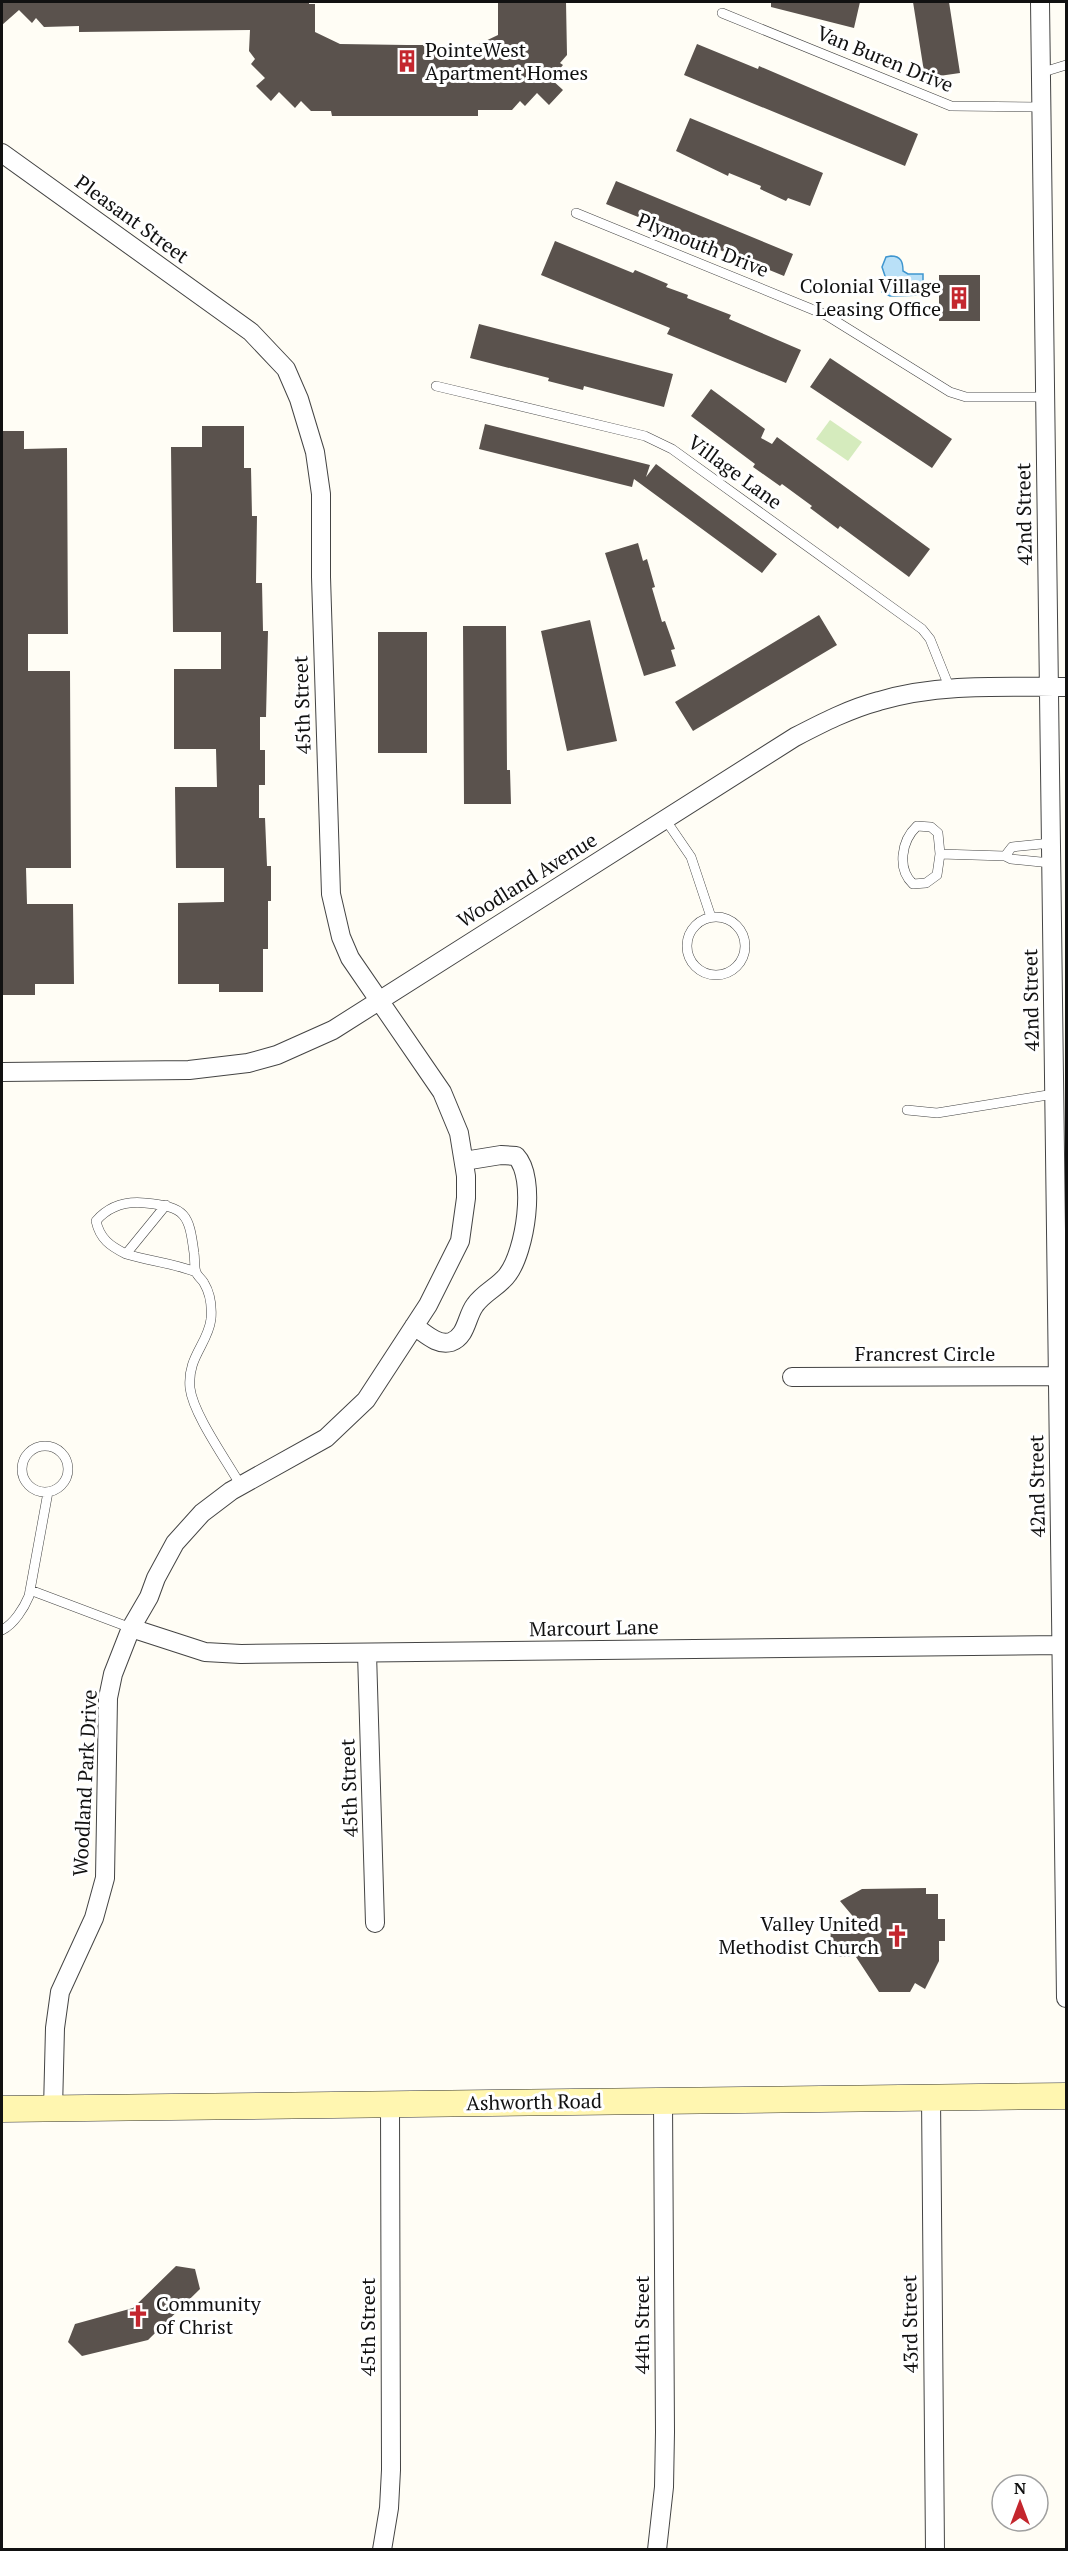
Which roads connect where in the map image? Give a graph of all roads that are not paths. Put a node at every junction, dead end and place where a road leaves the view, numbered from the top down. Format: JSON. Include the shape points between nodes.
{"nodes":[{"id":1,"x":1040,"y":2,"type":"edge"},
{"id":2,"x":722,"y":13,"type":"dead end"},
{"id":3,"x":1066,"y":64,"type":"edge"},
{"id":4,"x":1040,"y":73,"type":"junction"},
{"id":5,"x":1041,"y":107,"type":"junction"},
{"id":6,"x":2,"y":153,"type":"edge"},
{"id":7,"x":576,"y":213,"type":"dead end"},
{"id":8,"x":436,"y":386,"type":"dead end"},
{"id":9,"x":1045,"y":397,"type":"junction"},
{"id":10,"x":299,"y":399,"type":"joint"},
{"id":11,"x":1058,"y":687,"type":"edge"},
{"id":12,"x":950,"y":689,"type":"junction"},
{"id":13,"x":665,"y":819,"type":"junction"},
{"id":14,"x":1051,"y":843,"type":"junction"},
{"id":15,"x":940,"y":854,"type":"junction"},
{"id":16,"x":1005,"y":856,"type":"junction"},
{"id":17,"x":1051,"y":863,"type":"junction"},
{"id":18,"x":711,"y":917,"type":"junction"},
{"id":19,"x":379,"y":1000,"type":"junction"},
{"id":20,"x":2,"y":1072,"type":"edge"},
{"id":21,"x":1054,"y":1094,"type":"junction"},
{"id":22,"x":907,"y":1110,"type":"dead end"},
{"id":23,"x":464,"y":1161,"type":"junction"},
{"id":24,"x":166,"y":1205,"type":"junction"},
{"id":25,"x":126,"y":1254,"type":"junction"},
{"id":26,"x":196,"y":1272,"type":"junction"},
{"id":27,"x":414,"y":1326,"type":"junction"},
{"id":28,"x":1058,"y":1376,"type":"junction"},
{"id":29,"x":792,"y":1377,"type":"dead end"},
{"id":30,"x":240,"y":1486,"type":"junction"},
{"id":31,"x":48,"y":1492,"type":"junction"},
{"id":32,"x":30,"y":1590,"type":"junction"},
{"id":33,"x":131,"y":1628,"type":"junction"},
{"id":34,"x":2,"y":1630,"type":"edge"},
{"id":35,"x":1062,"y":1645,"type":"junction"},
{"id":36,"x":368,"y":1653,"type":"junction"},
{"id":37,"x":375,"y":1923,"type":"dead end"},
{"id":38,"x":1066,"y":1998,"type":"edge"},
{"id":39,"x":1066,"y":2096,"type":"edge"},
{"id":40,"x":931,"y":2097,"type":"junction"},
{"id":41,"x":663,"y":2101,"type":"junction"},
{"id":42,"x":390,"y":2104,"type":"junction"},
{"id":43,"x":2,"y":2109,"type":"edge"},
{"id":44,"x":53,"y":2109,"type":"junction"},
{"id":45,"x":382,"y":2550,"type":"edge"},
{"id":46,"x":657,"y":2550,"type":"edge"},
{"id":47,"x":935,"y":2550,"type":"edge"}],
"edges":[{"from":1,"to":4,"type":"street","name":"42nd Street"},
{"from":2,"to":5,"type":"lane","name":"Van Buren Drive","via":[[951,106]]},
{"from":3,"to":4,"type":"lane"},
{"from":4,"to":5,"type":"street","name":"42nd Street"},
{"from":5,"to":9,"type":"street","name":"42nd Street"},
{"from":6,"to":10,"type":"street","name":"Pleasant Street","via":[[251,332],[286,369]]},
{"from":7,"to":9,"type":"lane","name":"Plymouth Drive","via":[[826,315],[950,392],[966,397]]},
{"from":8,"to":12,"type":"lane","name":"Village Lane","via":[[645,436],[672,448],[922,629],[930,639]]},
{"from":9,"to":11,"type":"street","name":"42nd Street"},
{"from":10,"to":19,"type":"street","name":"45th Street","via":[[315,452],[321,494],[331,894],[350,958]]},
{"from":11,"to":12,"type":"street","name":"Woodland Avenue"},
{"from":11,"to":14,"type":"street","name":"42nd Street"},
{"from":12,"to":13,"type":"street","name":"Woodland Avenue","via":[[880,700],[846,712],[795,737]]},
{"from":13,"to":18,"type":"lane","via":[[691,857]]},
{"from":13,"to":19,"type":"street","name":"Woodland Avenue"},
{"from":14,"to":16,"type":"lane","via":[[1012,847]]},
{"from":14,"to":17,"type":"street","name":"42nd Street"},
{"from":15,"to":15,"type":"lane","via":[[937,875],[926,883],[913,884],[904,876],[908,834],[917,826],[931,827],[938,833]]},
{"from":15,"to":16,"type":"lane"},
{"from":16,"to":17,"type":"lane"},
{"from":17,"to":21,"type":"street","name":"42nd Street"},
{"from":18,"to":18,"type":"lane","via":[[691,931],[687,939],[688,956],[705,974],[723,975],[745,956],[744,936],[730,921]]},
{"from":19,"to":20,"type":"street","name":"Woodland Avenue","via":[[333,1030],[277,1055],[248,1063],[189,1070]]},
{"from":19,"to":23,"type":"street","name":"Woodland Park Drive","via":[[442,1092],[459,1133]]},
{"from":21,"to":22,"type":"lane","via":[[937,1113]]},
{"from":21,"to":28,"type":"street","name":"42nd Street"},
{"from":23,"to":27,"type":"street","name":"Woodland Park Drive","via":[[466,1198],[460,1242]]},
{"from":23,"to":27,"type":"street","via":[[501,1155],[516,1156],[524,1164],[527,1196],[517,1260],[507,1276],[474,1305],[462,1335],[451,1342],[438,1342]]},
{"from":24,"to":25,"type":"lane"},
{"from":24,"to":25,"type":"lane","via":[[122,1204],[106,1209],[96,1221],[105,1241]]},
{"from":24,"to":26,"type":"lane","via":[[183,1213],[191,1226]]},
{"from":25,"to":26,"type":"lane"},
{"from":26,"to":30,"type":"lane","via":[[211,1302],[211,1320],[190,1368],[190,1389],[196,1408]]},
{"from":27,"to":30,"type":"street","name":"Woodland Park Drive","via":[[366,1400],[342,1425]]},
{"from":28,"to":29,"type":"street","name":"Francrest Circle"},
{"from":28,"to":35,"type":"street","name":"42nd Street"},
{"from":30,"to":33,"type":"street","name":"Woodland Park Drive","via":[[202,1513],[175,1543]]},
{"from":31,"to":31,"type":"lane","via":[[58,1488],[68,1473],[63,1455],[45,1446],[31,1451],[22,1470],[29,1486]]},
{"from":31,"to":32,"type":"lane"},
{"from":32,"to":33,"type":"lane"},
{"from":32,"to":34,"type":"lane","via":[[25,1607]]},
{"from":33,"to":36,"type":"street","name":"Marcourt Lane","via":[[205,1652]]},
{"from":33,"to":44,"type":"street","name":"Woodland Park Drive","via":[[108,1698],[105,1878],[94,1918],[60,1992]]},
{"from":35,"to":36,"type":"street","name":"Marcourt Lane"},
{"from":35,"to":38,"type":"street","name":"42nd Street"},
{"from":36,"to":37,"type":"street","name":"45th Street"},
{"from":39,"to":40,"type":"main road","name":"Ashworth Road"},
{"from":40,"to":41,"type":"main road","name":"Ashworth Road"},
{"from":40,"to":47,"type":"street","name":"43rd Street"},
{"from":41,"to":42,"type":"main road","name":"Ashworth Road"},
{"from":41,"to":46,"type":"street","name":"44th Street","via":[[665,2432]]},
{"from":42,"to":44,"type":"main road","name":"Ashworth Road"},
{"from":42,"to":45,"type":"street","name":"45th Street","via":[[391,2470]]},
{"from":43,"to":44,"type":"main road","name":"Ashworth Road"}]}
